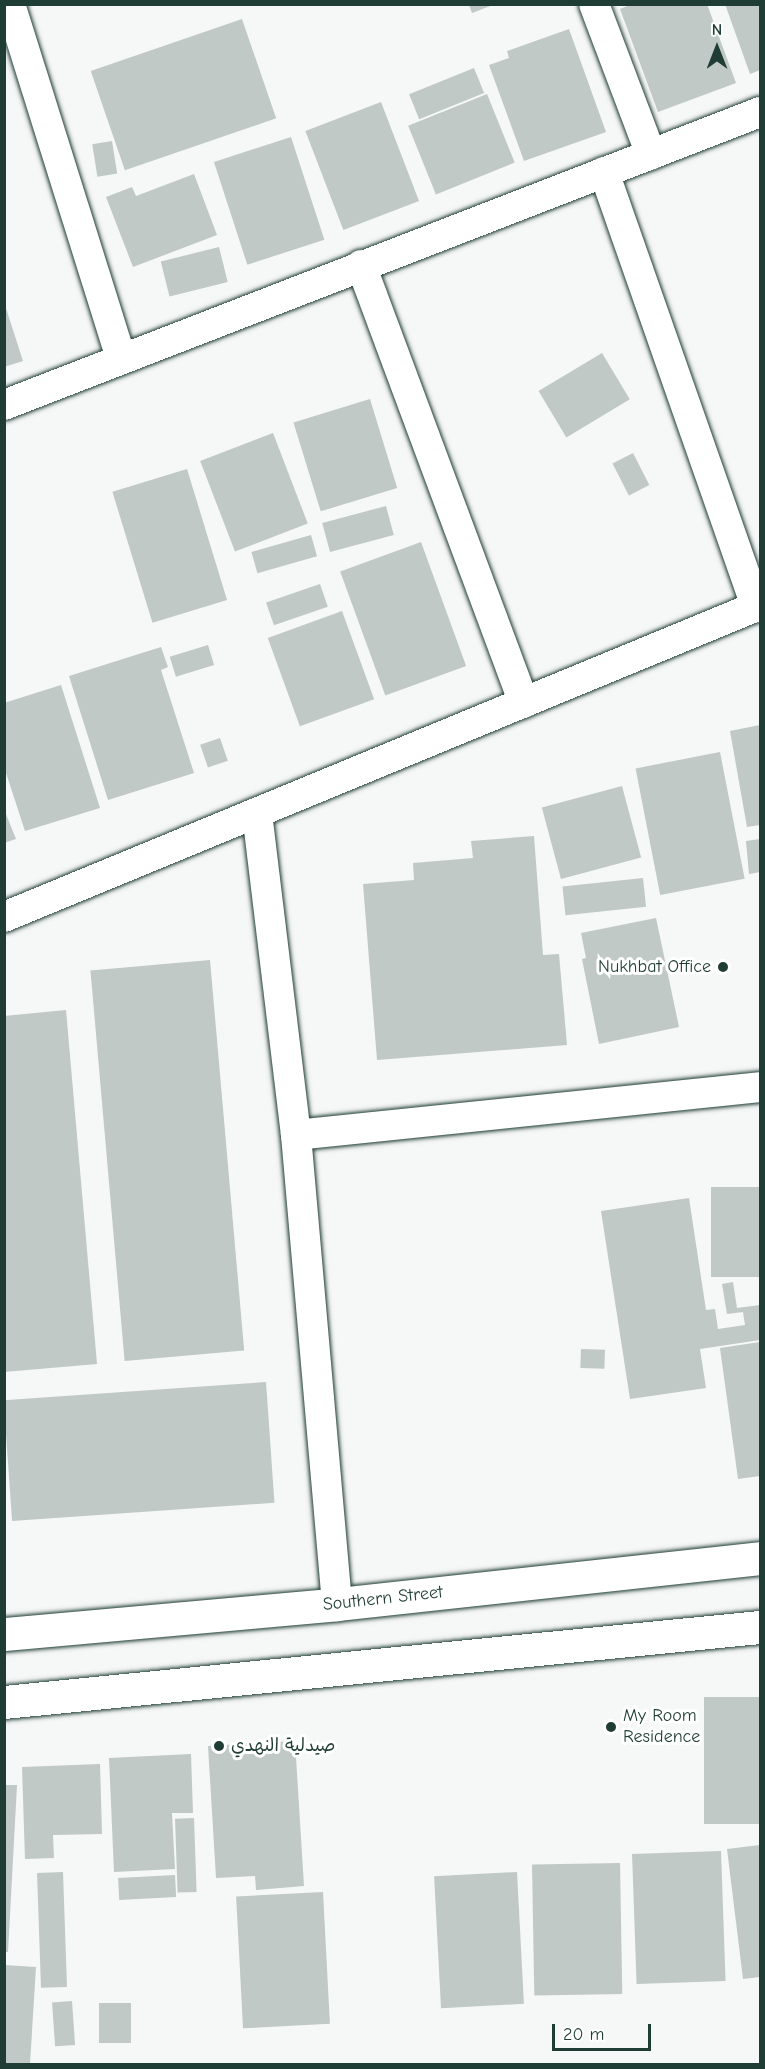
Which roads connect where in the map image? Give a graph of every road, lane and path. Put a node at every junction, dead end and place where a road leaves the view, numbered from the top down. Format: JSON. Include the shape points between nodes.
{"nodes":[{"id":1,"x":10,"y":4,"type":"edge"},
{"id":2,"x":594,"y":4,"type":"edge"},
{"id":3,"x":760,"y":112,"type":"edge"},
{"id":4,"x":651,"y":155,"type":"junction"},
{"id":5,"x":604,"y":172,"type":"junction"},
{"id":6,"x":362,"y":266,"type":"junction"},
{"id":7,"x":121,"y":358,"type":"junction"},
{"id":8,"x":4,"y":405,"type":"edge"},
{"id":9,"x":758,"y":606,"type":"edge"},
{"id":10,"x":524,"y":703,"type":"junction"},
{"id":11,"x":257,"y":813,"type":"junction"},
{"id":12,"x":4,"y":917,"type":"edge"},
{"id":13,"x":760,"y":1087,"type":"edge"},
{"id":14,"x":296,"y":1135,"type":"junction"},
{"id":15,"x":760,"y":1558,"type":"edge"},
{"id":16,"x":337,"y":1604,"type":"junction"},
{"id":17,"x":760,"y":1627,"type":"edge"},
{"id":18,"x":4,"y":1634,"type":"edge"},
{"id":19,"x":4,"y":1702,"type":"edge"}],
"edges":[{"from":1,"to":7,"type":"street"},
{"from":2,"to":4,"type":"street"},
{"from":3,"to":4,"type":"street"},
{"from":4,"to":5,"type":"street"},
{"from":5,"to":6,"type":"street"},
{"from":5,"to":9,"type":"street"},
{"from":6,"to":7,"type":"street"},
{"from":6,"to":10,"type":"street"},
{"from":7,"to":8,"type":"street"},
{"from":9,"to":10,"type":"street"},
{"from":10,"to":11,"type":"street"},
{"from":11,"to":12,"type":"street"},
{"from":11,"to":14,"type":"street"},
{"from":13,"to":14,"type":"street"},
{"from":14,"to":16,"type":"street"},
{"from":15,"to":16,"type":"main road","name":"Southern Street"},
{"from":16,"to":18,"type":"main road","name":"Southern Street"},
{"from":17,"to":19,"type":"main road"}]}
